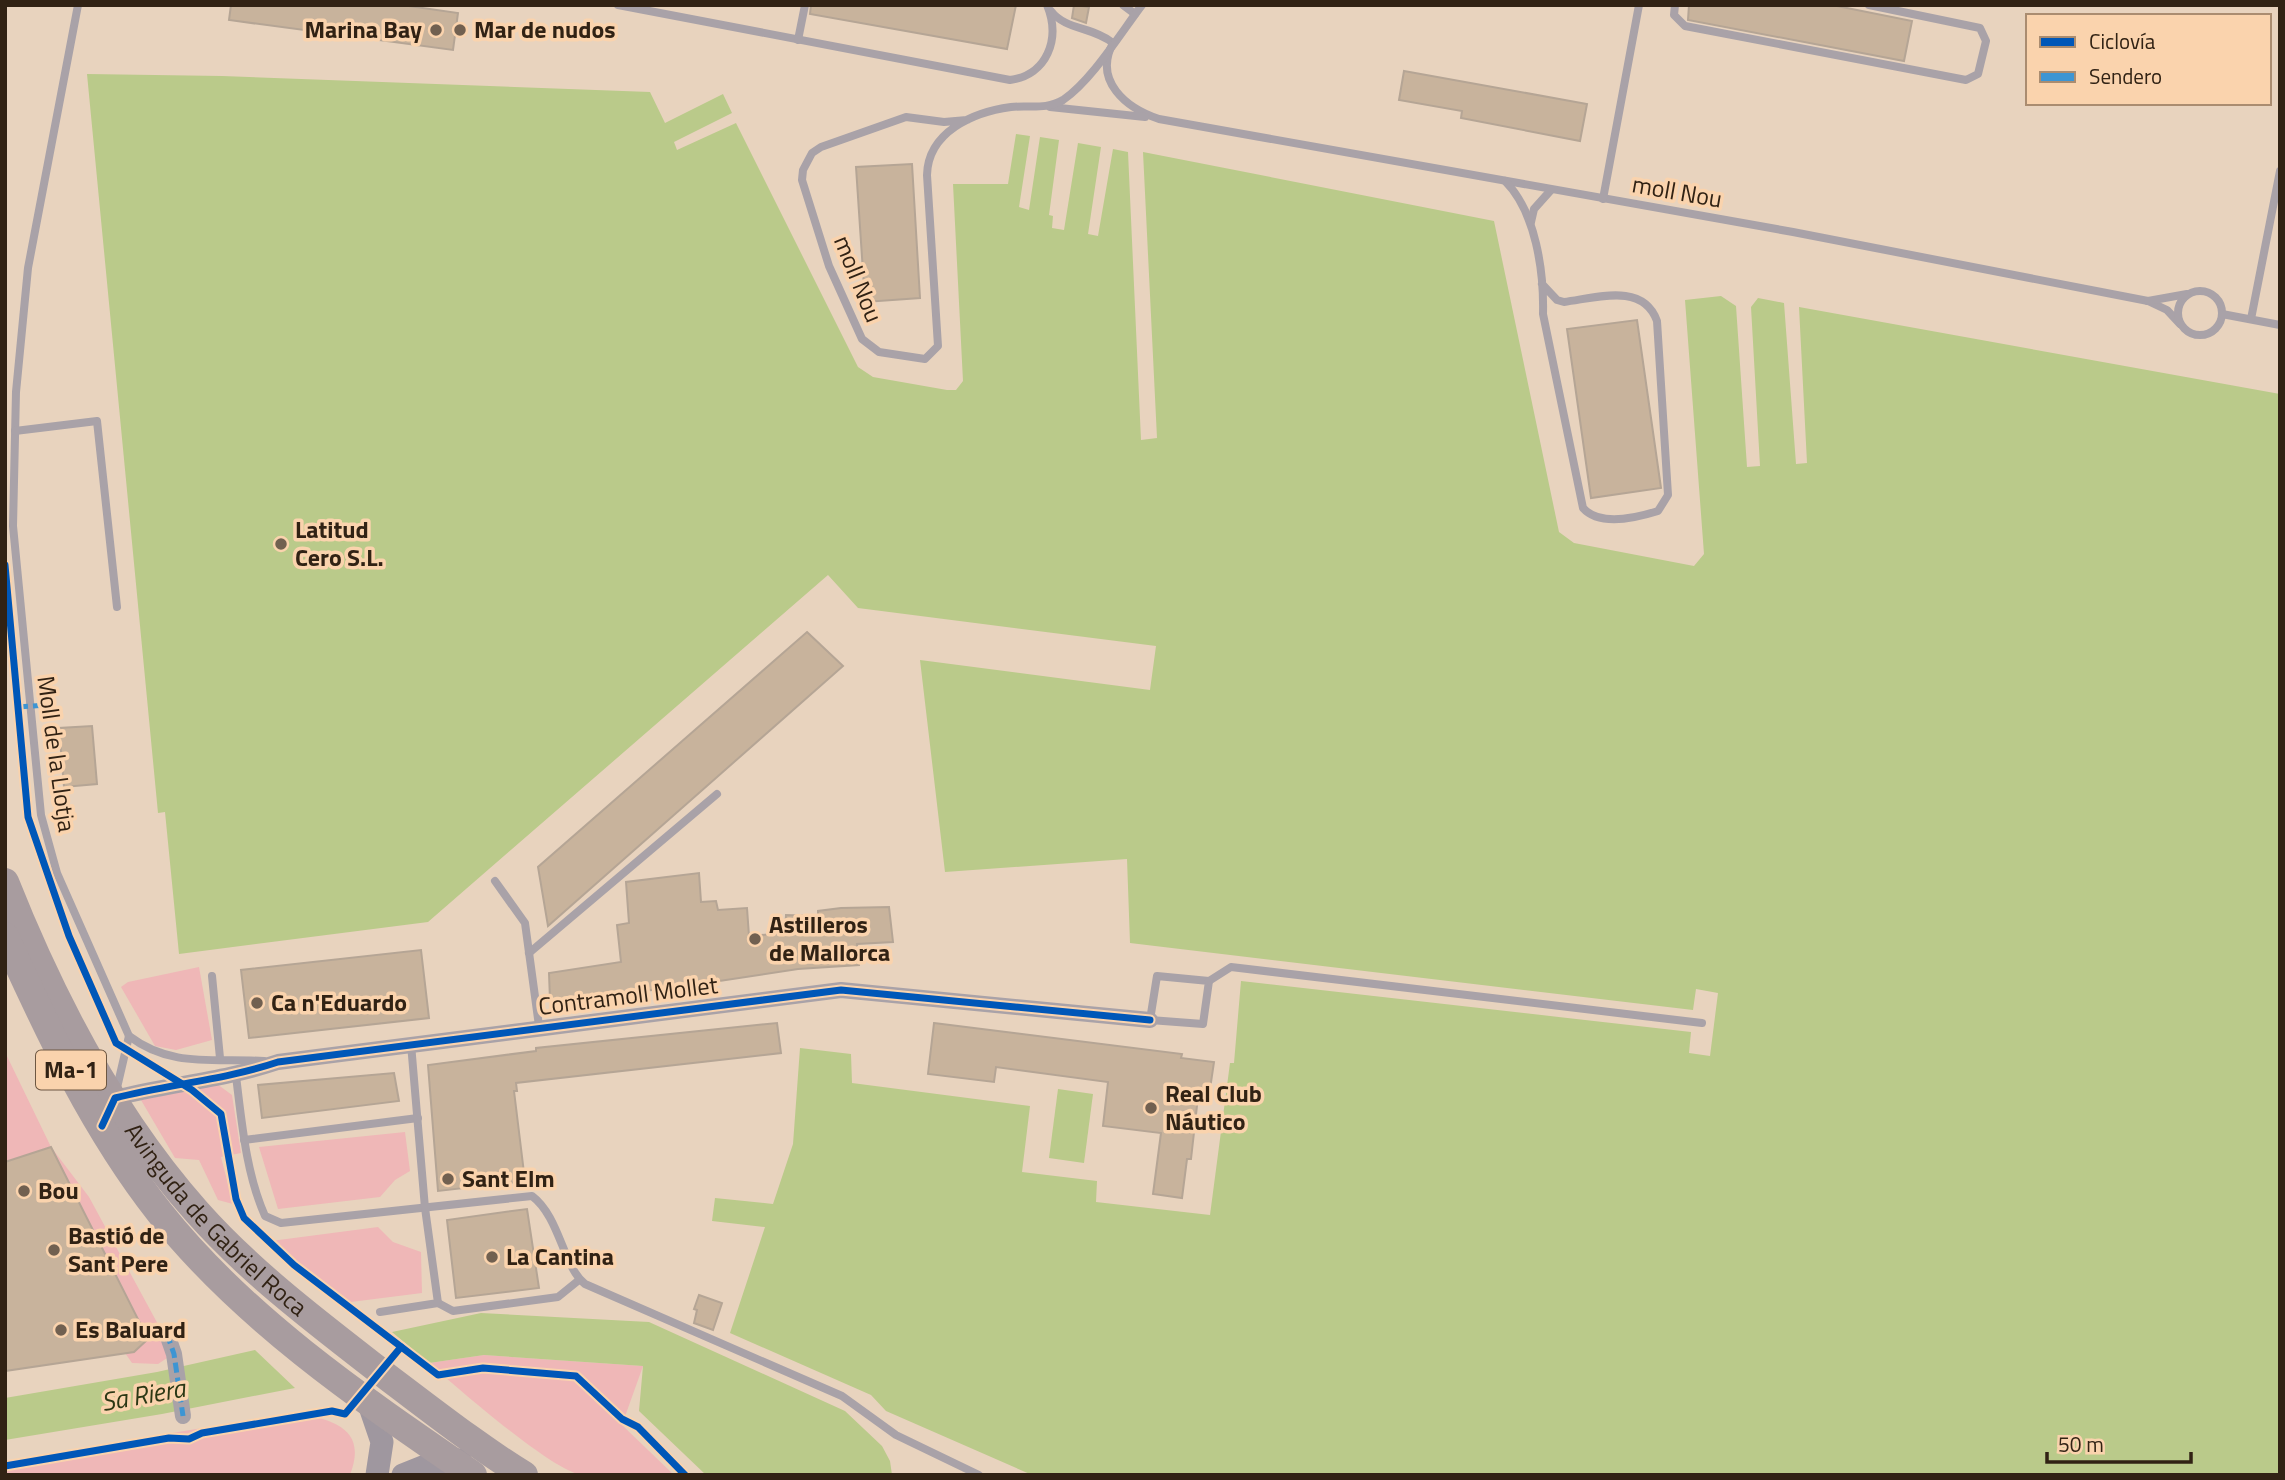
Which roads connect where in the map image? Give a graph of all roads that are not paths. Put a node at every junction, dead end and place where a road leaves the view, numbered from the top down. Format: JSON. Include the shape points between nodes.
{"nodes":[{"id":1,"x":78,"y":5,"type":"edge"},
{"id":2,"x":618,"y":5,"type":"edge"},
{"id":3,"x":805,"y":5,"type":"edge"},
{"id":4,"x":1047,"y":5,"type":"edge"},
{"id":5,"x":1123,"y":5,"type":"edge"},
{"id":6,"x":1142,"y":5,"type":"edge"},
{"id":7,"x":1639,"y":5,"type":"edge"},
{"id":8,"x":1675,"y":5,"type":"edge"},
{"id":9,"x":1869,"y":5,"type":"edge"},
{"id":10,"x":1135,"y":14,"type":"junction"},
{"id":11,"x":798,"y":40,"type":"junction"},
{"id":12,"x":1113,"y":43,"type":"junction"},
{"id":13,"x":1047,"y":106,"type":"junction"},
{"id":14,"x":1158,"y":119,"type":"junction"},
{"id":15,"x":967,"y":120,"type":"junction"},
{"id":16,"x":2280,"y":171,"type":"edge"},
{"id":17,"x":1504,"y":181,"type":"junction"},
{"id":18,"x":1551,"y":190,"type":"junction"},
{"id":19,"x":1603,"y":199,"type":"junction"},
{"id":20,"x":1530,"y":225,"type":"junction"},
{"id":21,"x":1542,"y":284,"type":"junction"},
{"id":22,"x":2189,"y":293,"type":"junction"},
{"id":23,"x":2148,"y":301,"type":"junction"},
{"id":24,"x":2222,"y":314,"type":"junction"},
{"id":25,"x":2252,"y":319,"type":"junction"},
{"id":26,"x":2180,"y":324,"type":"junction"},
{"id":27,"x":2280,"y":325,"type":"edge"},
{"id":28,"x":15,"y":431,"type":"junction"},
{"id":29,"x":117,"y":607,"type":"dead end"},
{"id":30,"x":718,"y":794,"type":"dead end"},
{"id":31,"x":495,"y":881,"type":"dead end"},
{"id":32,"x":5,"y":883,"type":"edge"},
{"id":33,"x":5,"y":936,"type":"edge"},
{"id":34,"x":529,"y":953,"type":"junction"},
{"id":35,"x":212,"y":976,"type":"dead end"},
{"id":36,"x":1209,"y":981,"type":"junction"},
{"id":37,"x":1150,"y":1020,"type":"junction"},
{"id":38,"x":1702,"y":1023,"type":"dead end"},
{"id":39,"x":539,"y":1026,"type":"junction"},
{"id":40,"x":129,"y":1036,"type":"junction"},
{"id":41,"x":411,"y":1044,"type":"junction"},
{"id":42,"x":220,"y":1058,"type":"junction"},
{"id":43,"x":278,"y":1062,"type":"junction"},
{"id":44,"x":236,"y":1076,"type":"junction"},
{"id":45,"x":115,"y":1098,"type":"junction"},
{"id":46,"x":418,"y":1118,"type":"junction"},
{"id":47,"x":102,"y":1126,"type":"junction"},
{"id":48,"x":244,"y":1140,"type":"junction"},
{"id":49,"x":425,"y":1208,"type":"junction"},
{"id":50,"x":579,"y":1280,"type":"junction"},
{"id":51,"x":438,"y":1303,"type":"junction"},
{"id":52,"x":380,"y":1312,"type":"dead end"},
{"id":53,"x":167,"y":1334,"type":"dead end"},
{"id":54,"x":368,"y":1401,"type":"junction"},
{"id":55,"x":432,"y":1411,"type":"junction"},
{"id":56,"x":183,"y":1416,"type":"dead end"},
{"id":57,"x":457,"y":1470,"type":"edge"},
{"id":58,"x":519,"y":1472,"type":"edge"},
{"id":59,"x":377,"y":1475,"type":"edge"},
{"id":60,"x":403,"y":1475,"type":"edge"},
{"id":61,"x":979,"y":1475,"type":"edge"}],
"edges":[{"from":1,"to":28,"type":"lane","name":"Moll de la Llotja","via":[[28,268]]},
{"from":2,"to":11,"type":"lane"},
{"from":3,"to":11,"type":"lane"},
{"from":4,"to":11,"type":"lane","via":[[1053,24],[1051,49],[1036,70],[1010,80]]},
{"from":4,"to":12,"type":"lane","via":[[1061,21],[1097,32]]},
{"from":5,"to":10,"type":"lane"},
{"from":6,"to":10,"type":"lane"},
{"from":7,"to":19,"type":"lane"},
{"from":8,"to":9,"type":"lane","via":[[1674,15],[1685,26],[1966,80],[1978,74],[1986,41],[1980,28]]},
{"from":10,"to":12,"type":"lane"},
{"from":12,"to":13,"type":"lane","name":"moll Nou","via":[[1070,95]]},
{"from":12,"to":14,"type":"lane","name":"moll Nou","via":[[1107,60],[1114,89],[1129,107]]},
{"from":13,"to":14,"type":"lane","name":"moll Nou"},
{"from":13,"to":15,"type":"lane","name":"moll Nou","via":[[992,110]]},
{"from":14,"to":17,"type":"lane","name":"moll Nou"},
{"from":15,"to":15,"type":"lane","name":"moll Nou","via":[[940,138],[927,166],[938,346],[925,359],[879,352],[866,345],[858,333],[829,267],[802,180],[805,163],[821,147],[906,117]]},
{"from":16,"to":25,"type":"lane"},
{"from":17,"to":18,"type":"lane","name":"moll Nou"},
{"from":17,"to":20,"type":"lane","via":[[1520,200]]},
{"from":18,"to":19,"type":"lane","name":"moll Nou"},
{"from":18,"to":20,"type":"lane","via":[[1534,209]]},
{"from":19,"to":23,"type":"lane","name":"moll Nou"},
{"from":20,"to":21,"type":"lane"},
{"from":21,"to":21,"type":"lane","via":[[1543,314],[1583,508],[1605,520],[1658,511],[1668,495],[1654,313],[1643,300],[1624,295],[1557,300]]},
{"from":22,"to":23,"type":"lane"},
{"from":22,"to":24,"type":"lane","via":[[2210,293],[2220,303]]},
{"from":22,"to":26,"type":"lane","via":[[2180,303]]},
{"from":23,"to":26,"type":"lane","name":"moll Nou","via":[[2167,310]]},
{"from":24,"to":25,"type":"lane"},
{"from":24,"to":26,"type":"lane","via":[[2219,326],[2207,335],[2191,334]]},
{"from":25,"to":27,"type":"lane"},
{"from":28,"to":29,"type":"lane","via":[[97,421]]},
{"from":28,"to":40,"type":"lane","name":"Moll de la Llotja","via":[[13,526],[41,815],[57,873]]},
{"from":30,"to":34,"type":"lane"},
{"from":31,"to":34,"type":"lane","via":[[525,923]]},
{"from":32,"to":45,"type":"highway","name":"Avinguda de Gabriel Roca","number":"Ma-1","via":[[66,1013]]},
{"from":33,"to":47,"type":"highway","name":"Avinguda de Gabriel Roca","number":"Ma-1"},
{"from":34,"to":39,"type":"lane"},
{"from":35,"to":42,"type":"lane"},
{"from":36,"to":37,"type":"lane","name":"Contramoll Mollet","via":[[1203,1024]]},
{"from":36,"to":37,"type":"lane","via":[[1157,976]]},
{"from":36,"to":38,"type":"lane","via":[[1231,967]]},
{"from":37,"to":39,"type":"street","name":"Contramoll Mollet","via":[[841,990]]},
{"from":39,"to":41,"type":"street","name":"Contramoll Mollet"},
{"from":40,"to":42,"type":"lane","via":[[176,1060]]},
{"from":40,"to":45,"type":"lane"},
{"from":41,"to":43,"type":"street","name":"Contramoll Mollet"},
{"from":41,"to":46,"type":"lane"},
{"from":42,"to":43,"type":"lane"},
{"from":43,"to":44,"type":"street","name":"Contramoll Mollet"},
{"from":44,"to":45,"type":"street","name":"Contramoll Mollet"},
{"from":44,"to":48,"type":"lane"},
{"from":45,"to":47,"type":"street"},
{"from":45,"to":55,"type":"highway","name":"Avinguda de Gabriel Roca","number":"Ma-1","via":[[159,1165],[210,1226],[323,1326]]},
{"from":46,"to":48,"type":"lane"},
{"from":46,"to":49,"type":"lane"},
{"from":47,"to":54,"type":"highway","name":"Avinguda de Gabriel Roca","number":"Ma-1","via":[[148,1198],[205,1263],[269,1322]]},
{"from":48,"to":49,"type":"lane","via":[[265,1216],[281,1223]]},
{"from":49,"to":50,"type":"lane","via":[[532,1196],[544,1207]]},
{"from":49,"to":51,"type":"lane"},
{"from":50,"to":51,"type":"lane","via":[[558,1297],[453,1311]]},
{"from":50,"to":61,"type":"lane","via":[[842,1396],[896,1435]]},
{"from":51,"to":52,"type":"lane"},
{"from":53,"to":56,"type":"street"},
{"from":54,"to":57,"type":"highway","name":"Avinguda de Gabriel Roca","number":"Ma-1"},
{"from":54,"to":59,"type":"main road","via":[[382,1443]]},
{"from":55,"to":57,"type":"main road"},
{"from":55,"to":58,"type":"highway","name":"Avinguda de Gabriel Roca"},
{"from":57,"to":58,"type":"main road","via":[[480,1461]]},
{"from":57,"to":60,"type":"main road"}]}
